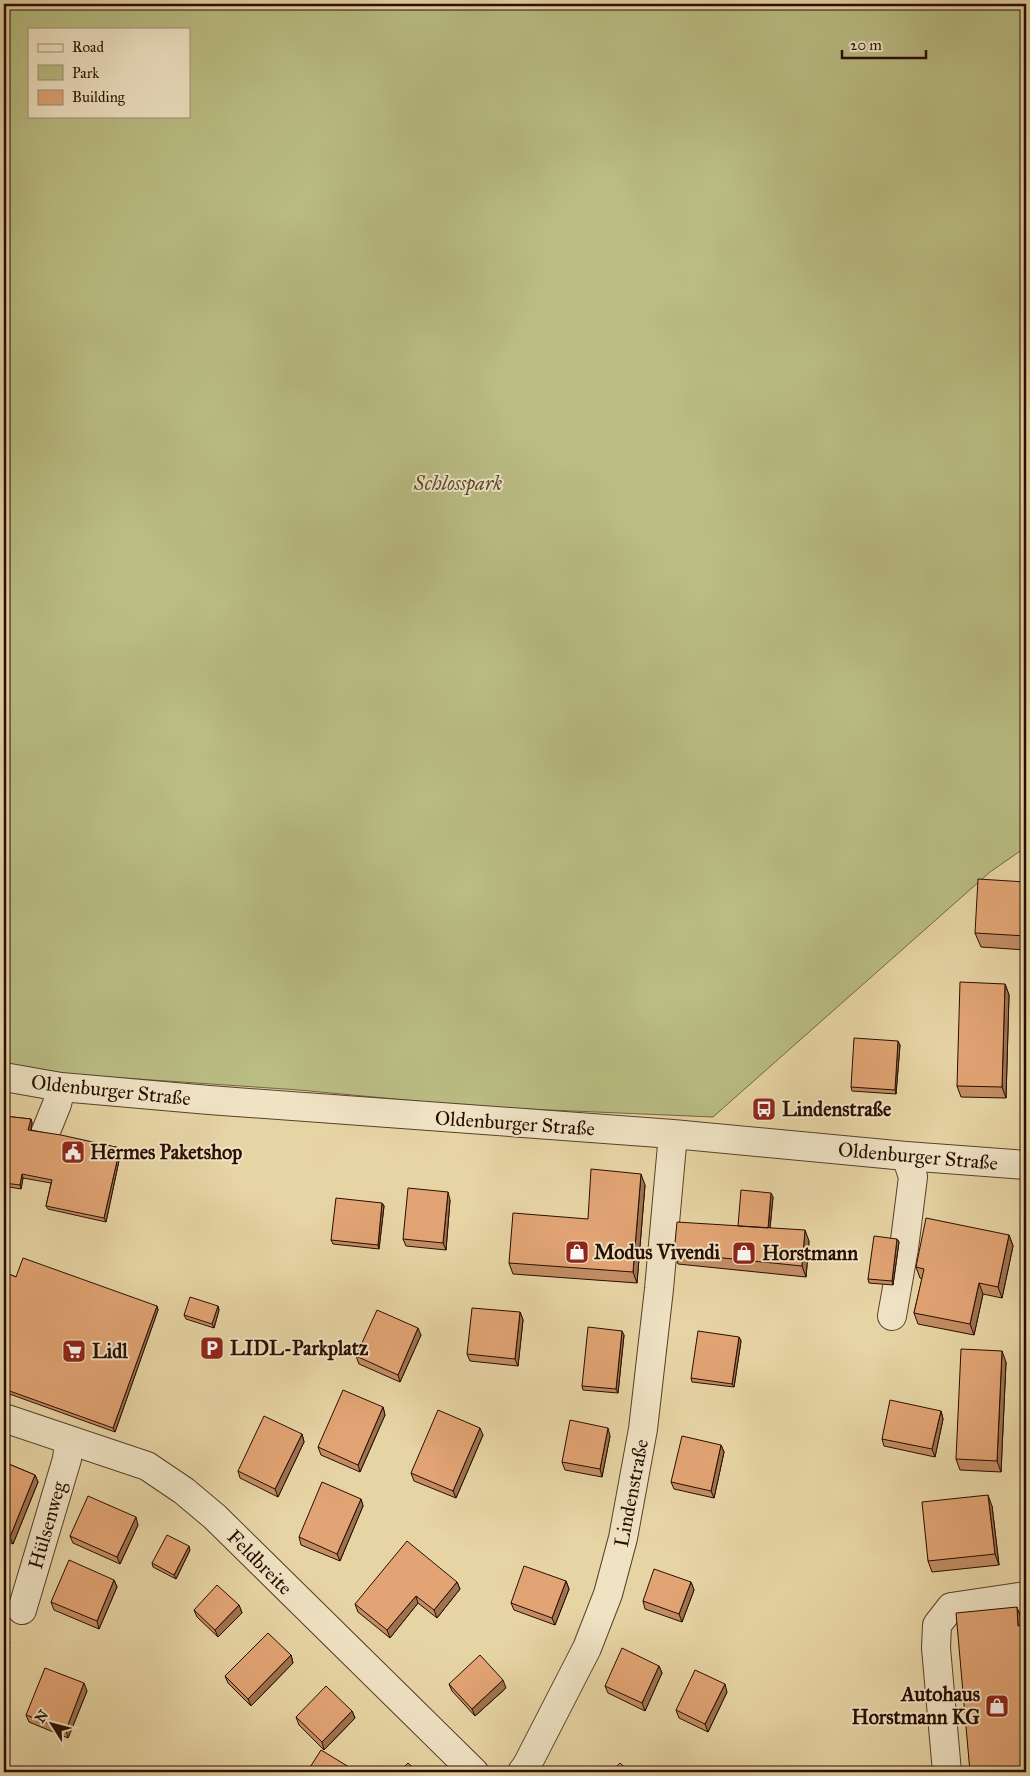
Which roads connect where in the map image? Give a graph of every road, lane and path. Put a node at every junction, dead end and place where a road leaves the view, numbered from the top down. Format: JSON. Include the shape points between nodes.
{"nodes":[{"id":1,"x":4,"y":1077,"type":"edge"},
{"id":2,"x":61,"y":1087,"type":"junction"},
{"id":3,"x":673,"y":1134,"type":"junction"},
{"id":4,"x":44,"y":1136,"type":"edge"},
{"id":5,"x":906,"y":1156,"type":"junction"},
{"id":6,"x":1026,"y":1164,"type":"edge"},
{"id":7,"x":892,"y":1316,"type":"dead end"},
{"id":8,"x":4,"y":1418,"type":"edge"},
{"id":9,"x":69,"y":1440,"type":"junction"},
{"id":10,"x":1026,"y":1596,"type":"edge"},
{"id":11,"x":22,"y":1610,"type":"dead end"},
{"id":12,"x":474,"y":1772,"type":"edge"},
{"id":13,"x":522,"y":1772,"type":"edge"},
{"id":14,"x":947,"y":1772,"type":"edge"}],
"edges":[{"from":1,"to":2,"type":"street","name":"Oldenburger Straße"},
{"from":2,"to":3,"type":"street","name":"Oldenburger Straße"},
{"from":2,"to":4,"type":"street"},
{"from":3,"to":5,"type":"street","name":"Oldenburger Straße"},
{"from":3,"to":13,"type":"street","name":"Lindenstraße","via":[[643,1429],[623,1538],[608,1594],[587,1648]]},
{"from":5,"to":6,"type":"street","name":"Oldenburger Straße"},
{"from":5,"to":7,"type":"street","via":[[913,1177]]},
{"from":8,"to":9,"type":"street","name":"Feldbreite"},
{"from":9,"to":11,"type":"street","name":"Hülsenweg","via":[[67,1459]]},
{"from":9,"to":12,"type":"street","name":"Feldbreite","via":[[147,1466],[184,1491],[215,1517]]},
{"from":10,"to":14,"type":"street","via":[[951,1607],[937,1625],[936,1648]]}]}
